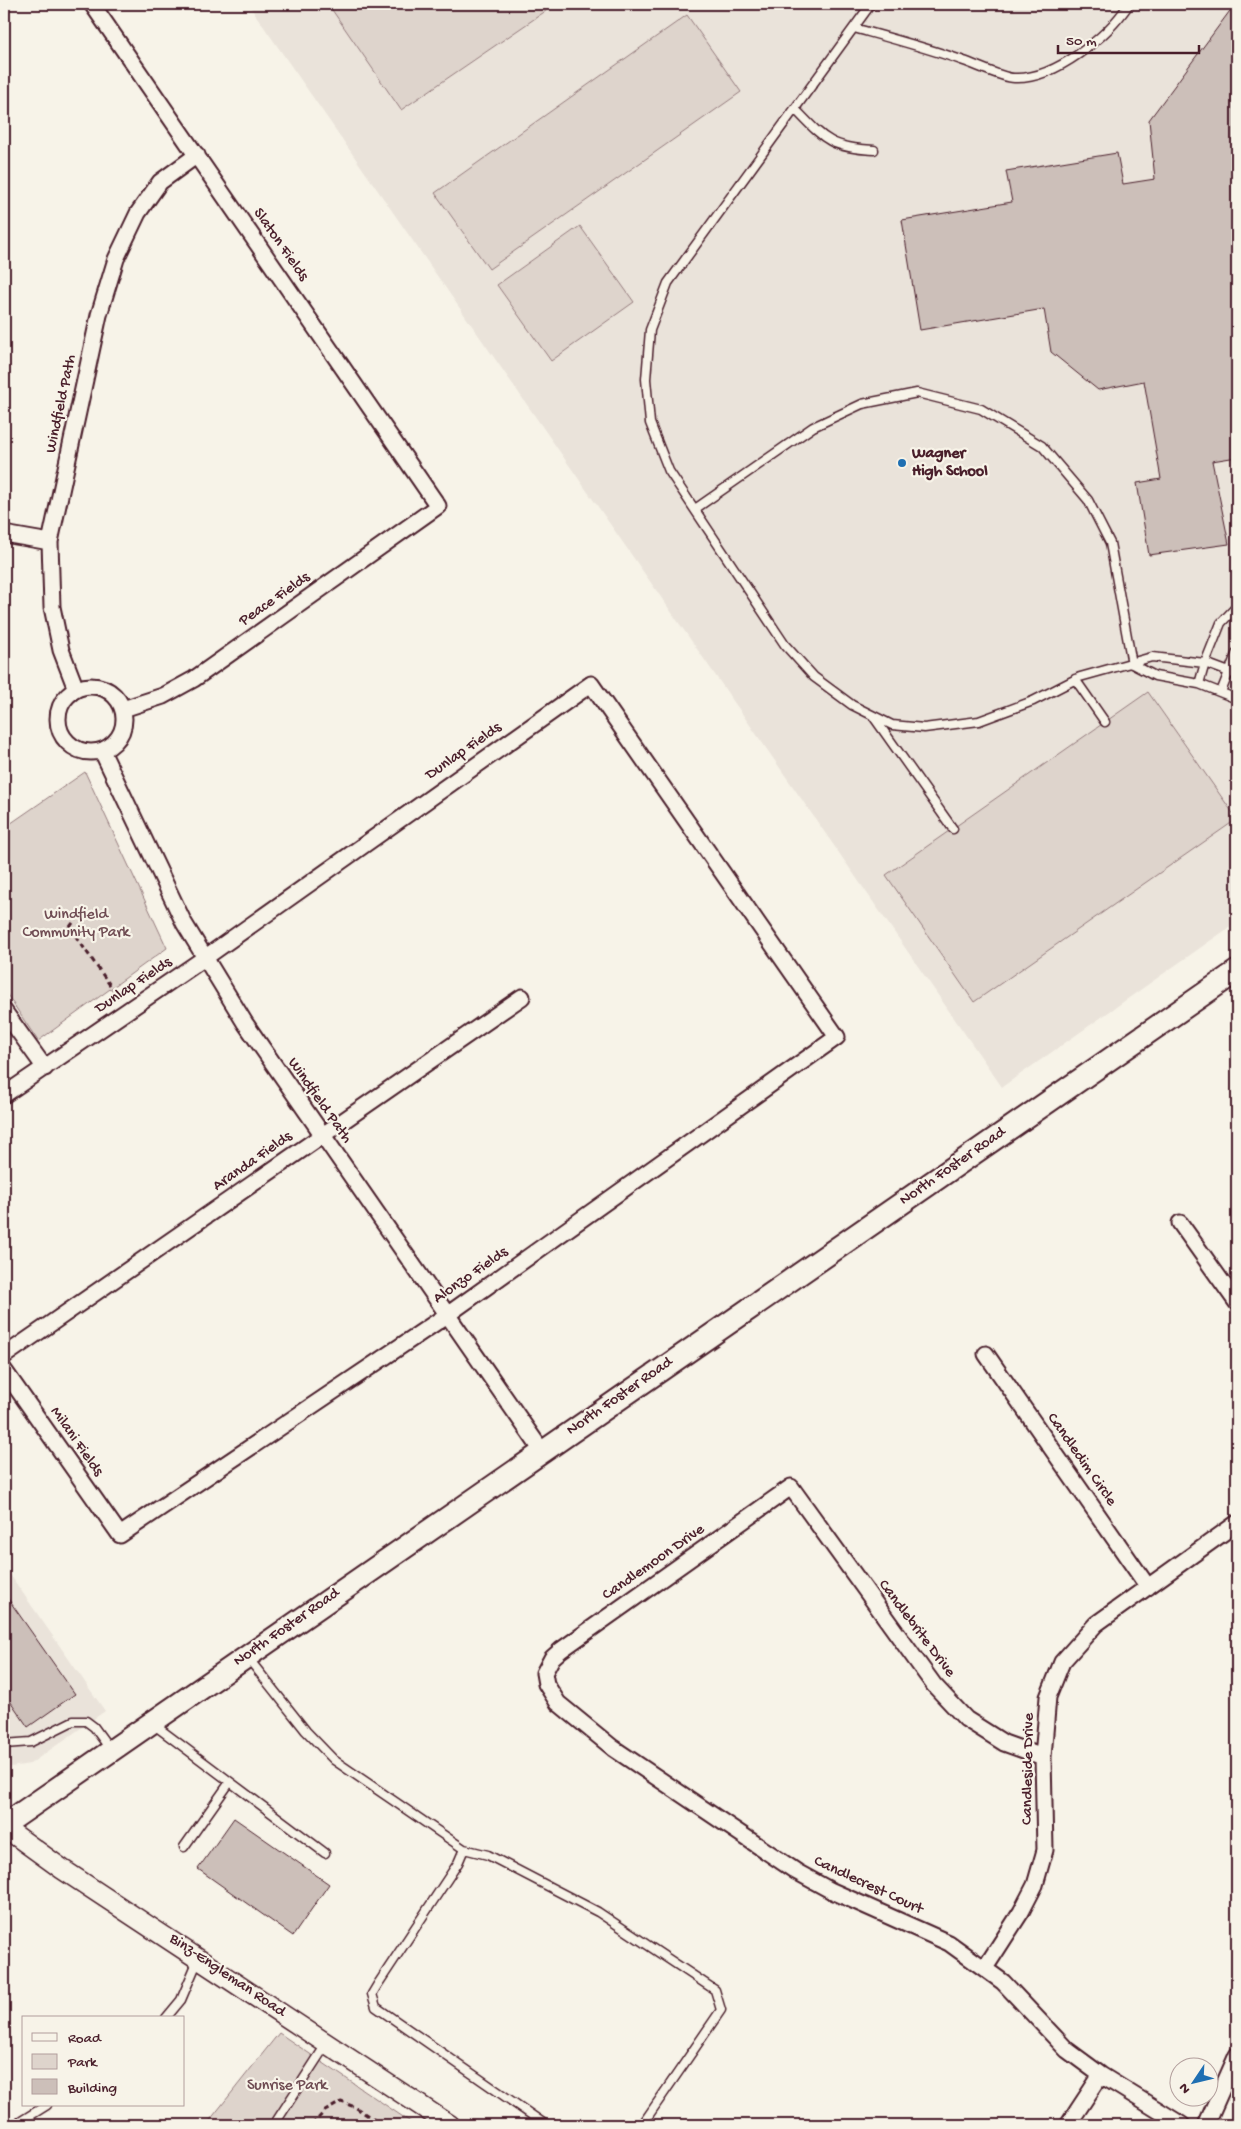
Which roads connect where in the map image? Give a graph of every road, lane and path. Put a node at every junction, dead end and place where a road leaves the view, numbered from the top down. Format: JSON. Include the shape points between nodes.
{"nodes":[{"id":1,"x":92,"y":4,"type":"edge"},
{"id":2,"x":871,"y":4,"type":"edge"},
{"id":3,"x":1129,"y":4,"type":"edge"},
{"id":4,"x":854,"y":28,"type":"junction"},
{"id":5,"x":794,"y":109,"type":"junction"},
{"id":6,"x":874,"y":150,"type":"dead end"},
{"id":7,"x":197,"y":155,"type":"junction"},
{"id":8,"x":438,"y":506,"type":"joint"},
{"id":9,"x":695,"y":510,"type":"junction"},
{"id":10,"x":4,"y":534,"type":"edge"},
{"id":11,"x":50,"y":542,"type":"junction"},
{"id":12,"x":1237,"y":606,"type":"edge"},
{"id":13,"x":1237,"y":652,"type":"edge"},
{"id":14,"x":1205,"y":663,"type":"junction"},
{"id":15,"x":1132,"y":664,"type":"junction"},
{"id":16,"x":1229,"y":670,"type":"junction"},
{"id":17,"x":1237,"y":675,"type":"edge"},
{"id":18,"x":1075,"y":679,"type":"junction"},
{"id":19,"x":1199,"y":684,"type":"junction"},
{"id":20,"x":76,"y":689,"type":"junction"},
{"id":21,"x":1221,"y":692,"type":"junction"},
{"id":22,"x":1237,"y":700,"type":"edge"},
{"id":23,"x":123,"y":708,"type":"junction"},
{"id":24,"x":872,"y":715,"type":"junction"},
{"id":25,"x":1105,"y":722,"type":"dead end"},
{"id":26,"x":102,"y":750,"type":"junction"},
{"id":27,"x":953,"y":829,"type":"dead end"},
{"id":28,"x":81,"y":912,"type":"dead end"},
{"id":29,"x":70,"y":928,"type":"junction"},
{"id":30,"x":46,"y":934,"type":"dead end"},
{"id":31,"x":206,"y":957,"type":"junction"},
{"id":32,"x":1237,"y":972,"type":"edge"},
{"id":33,"x":522,"y":997,"type":"dead end"},
{"id":34,"x":4,"y":1011,"type":"edge"},
{"id":35,"x":128,"y":1011,"type":"junction"},
{"id":36,"x":837,"y":1038,"type":"joint"},
{"id":37,"x":45,"y":1068,"type":"junction"},
{"id":38,"x":4,"y":1095,"type":"edge"},
{"id":39,"x":322,"y":1136,"type":"junction"},
{"id":40,"x":1180,"y":1223,"type":"dead end"},
{"id":41,"x":1237,"y":1303,"type":"edge"},
{"id":42,"x":448,"y":1314,"type":"junction"},
{"id":43,"x":986,"y":1354,"type":"dead end"},
{"id":44,"x":4,"y":1356,"type":"edge"},
{"id":45,"x":4,"y":1370,"type":"edge"},
{"id":46,"x":542,"y":1451,"type":"junction"},
{"id":47,"x":791,"y":1487,"type":"joint"},
{"id":48,"x":1237,"y":1523,"type":"edge"},
{"id":49,"x":120,"y":1535,"type":"joint"},
{"id":50,"x":1148,"y":1587,"type":"junction"},
{"id":51,"x":246,"y":1656,"type":"junction"},
{"id":52,"x":544,"y":1673,"type":"joint"},
{"id":53,"x":151,"y":1722,"type":"junction"},
{"id":54,"x":4,"y":1744,"type":"edge"},
{"id":55,"x":111,"y":1750,"type":"junction"},
{"id":56,"x":1043,"y":1757,"type":"junction"},
{"id":57,"x":230,"y":1782,"type":"junction"},
{"id":58,"x":4,"y":1826,"type":"edge"},
{"id":59,"x":184,"y":1847,"type":"dead end"},
{"id":60,"x":464,"y":1849,"type":"junction"},
{"id":61,"x":325,"y":1853,"type":"dead end"},
{"id":62,"x":199,"y":1958,"type":"junction"},
{"id":63,"x":985,"y":1968,"type":"junction"},
{"id":64,"x":168,"y":2016,"type":"edge"},
{"id":65,"x":327,"y":2043,"type":"junction"},
{"id":66,"x":1237,"y":2055,"type":"edge"},
{"id":67,"x":1101,"y":2075,"type":"junction"},
{"id":68,"x":44,"y":2106,"type":"edge"},
{"id":69,"x":15,"y":2125,"type":"edge"},
{"id":70,"x":274,"y":2125,"type":"edge"},
{"id":71,"x":312,"y":2125,"type":"edge"},
{"id":72,"x":382,"y":2125,"type":"edge"},
{"id":73,"x":450,"y":2125,"type":"edge"},
{"id":74,"x":546,"y":2125,"type":"edge"},
{"id":75,"x":642,"y":2125,"type":"edge"},
{"id":76,"x":1068,"y":2125,"type":"edge"},
{"id":77,"x":1182,"y":2125,"type":"edge"},
{"id":78,"x":1206,"y":2125,"type":"edge"}],
"edges":[{"from":1,"to":7,"type":"street","name":"Slaton Fields"},
{"from":2,"to":4,"type":"lane"},
{"from":3,"to":4,"type":"lane","via":[[1119,20],[1084,51],[1048,73],[1014,78]]},
{"from":4,"to":5,"type":"lane"},
{"from":5,"to":6,"type":"lane","via":[[827,140],[849,149]]},
{"from":5,"to":9,"type":"lane","via":[[668,282],[650,330],[646,379],[650,423],[669,471]]},
{"from":7,"to":8,"type":"street","name":"Slaton Fields"},
{"from":7,"to":11,"type":"street","name":"Windfield Path","via":[[160,182],[138,213],[116,259],[99,314]]},
{"from":8,"to":23,"type":"street","name":"Peace Fields","via":[[194,679],[162,696]]},
{"from":9,"to":15,"type":"lane","via":[[813,427],[862,404],[917,394],[980,409],[1042,446],[1088,500],[1110,543]]},
{"from":9,"to":24,"type":"lane","via":[[785,645],[814,677],[852,705]]},
{"from":10,"to":11,"type":"street"},
{"from":11,"to":20,"type":"street","name":"Windfield Path","via":[[52,607],[61,650]]},
{"from":12,"to":14,"type":"lane","via":[[1221,623]]},
{"from":13,"to":16,"type":"lane"},
{"from":14,"to":15,"type":"lane","via":[[1152,657]]},
{"from":14,"to":16,"type":"lane"},
{"from":14,"to":19,"type":"lane"},
{"from":15,"to":18,"type":"lane"},
{"from":15,"to":19,"type":"lane","via":[[1156,676]]},
{"from":16,"to":17,"type":"lane"},
{"from":16,"to":21,"type":"lane"},
{"from":18,"to":24,"type":"lane","via":[[1033,701],[979,721],[924,728],[892,725]]},
{"from":18,"to":25,"type":"lane"},
{"from":19,"to":21,"type":"lane"},
{"from":20,"to":23,"type":"street","via":[[98,686],[109,690]]},
{"from":20,"to":26,"type":"street","via":[[60,707],[60,732],[77,749],[89,752]]},
{"from":21,"to":22,"type":"lane"},
{"from":23,"to":26,"type":"street","via":[[125,722],[121,734]]},
{"from":24,"to":27,"type":"lane"},
{"from":26,"to":31,"type":"street","name":"Windfield Path","via":[[184,923]]},
{"from":28,"to":29,"type":"path"},
{"from":29,"to":30,"type":"path"},
{"from":29,"to":35,"type":"path"},
{"from":31,"to":35,"type":"street","name":"Dunlap Fields"},
{"from":31,"to":36,"type":"street","name":"Dunlap Fields","via":[[592,684]]},
{"from":31,"to":39,"type":"street","name":"Windfield Path","via":[[244,1023]]},
{"from":32,"to":46,"type":"main road","name":"North Foster Road"},
{"from":33,"to":39,"type":"street","name":"Aranda Fields"},
{"from":34,"to":37,"type":"street"},
{"from":35,"to":37,"type":"street","name":"Dunlap Fields"},
{"from":36,"to":42,"type":"street","name":"Alonzo Fields"},
{"from":37,"to":38,"type":"street","name":"Dunlap Fields"},
{"from":39,"to":42,"type":"street","name":"Windfield Path"},
{"from":39,"to":44,"type":"street","name":"Aranda Fields"},
{"from":40,"to":41,"type":"street"},
{"from":42,"to":46,"type":"street","name":"Windfield Path"},
{"from":42,"to":49,"type":"street","name":"Alonzo Fields"},
{"from":43,"to":50,"type":"street","name":"Candledim Circle"},
{"from":45,"to":49,"type":"street","name":"Milani Fields"},
{"from":46,"to":51,"type":"main road","name":"North Foster Road"},
{"from":47,"to":52,"type":"street","name":"Candlemoon Drive","via":[[561,1650]]},
{"from":47,"to":56,"type":"street","name":"Candlebrite Drive","via":[[934,1685],[966,1719],[1004,1744]]},
{"from":48,"to":50,"type":"street","name":"Candleside Drive"},
{"from":50,"to":56,"type":"street","name":"Candleside Drive","via":[[1096,1624],[1062,1662],[1048,1697]]},
{"from":51,"to":53,"type":"main road","name":"North Foster Road"},
{"from":51,"to":60,"type":"lane","via":[[300,1724],[334,1760]]},
{"from":52,"to":63,"type":"street","name":"Candlecrest Court","via":[[546,1684],[558,1703],[613,1748],[781,1861],[830,1890],[949,1943]]},
{"from":53,"to":55,"type":"main road","name":"North Foster Road"},
{"from":53,"to":57,"type":"lane"},
{"from":54,"to":55,"type":"lane","via":[[31,1742],[73,1721],[86,1721],[94,1726]]},
{"from":55,"to":58,"type":"main road","name":"North Foster Road"},
{"from":56,"to":63,"type":"street","name":"Candleside Drive","via":[[1045,1850],[1035,1885]]},
{"from":57,"to":59,"type":"lane"},
{"from":57,"to":61,"type":"lane"},
{"from":58,"to":62,"type":"street","name":"Binz-Engleman Road"},
{"from":60,"to":74,"type":"lane","via":[[372,1994],[374,2001],[376,2007]]},
{"from":60,"to":75,"type":"lane","via":[[488,1855],[598,1912],[715,1990],[721,2010]]},
{"from":62,"to":64,"type":"lane","via":[[181,2000]]},
{"from":62,"to":65,"type":"street","name":"Binz-Engleman Road"},
{"from":63,"to":67,"type":"street","name":"Candlecrest Court","via":[[1024,2002],[1067,2050]]},
{"from":65,"to":70,"type":"lane"},
{"from":65,"to":73,"type":"street","name":"Binz-Engleman Road"},
{"from":66,"to":78,"type":"street"},
{"from":67,"to":76,"type":"street"},
{"from":67,"to":77,"type":"street","name":"Candlecrest Court"},
{"from":68,"to":69,"type":"lane"},
{"from":71,"to":72,"type":"path","via":[[341,2102]]}]}
